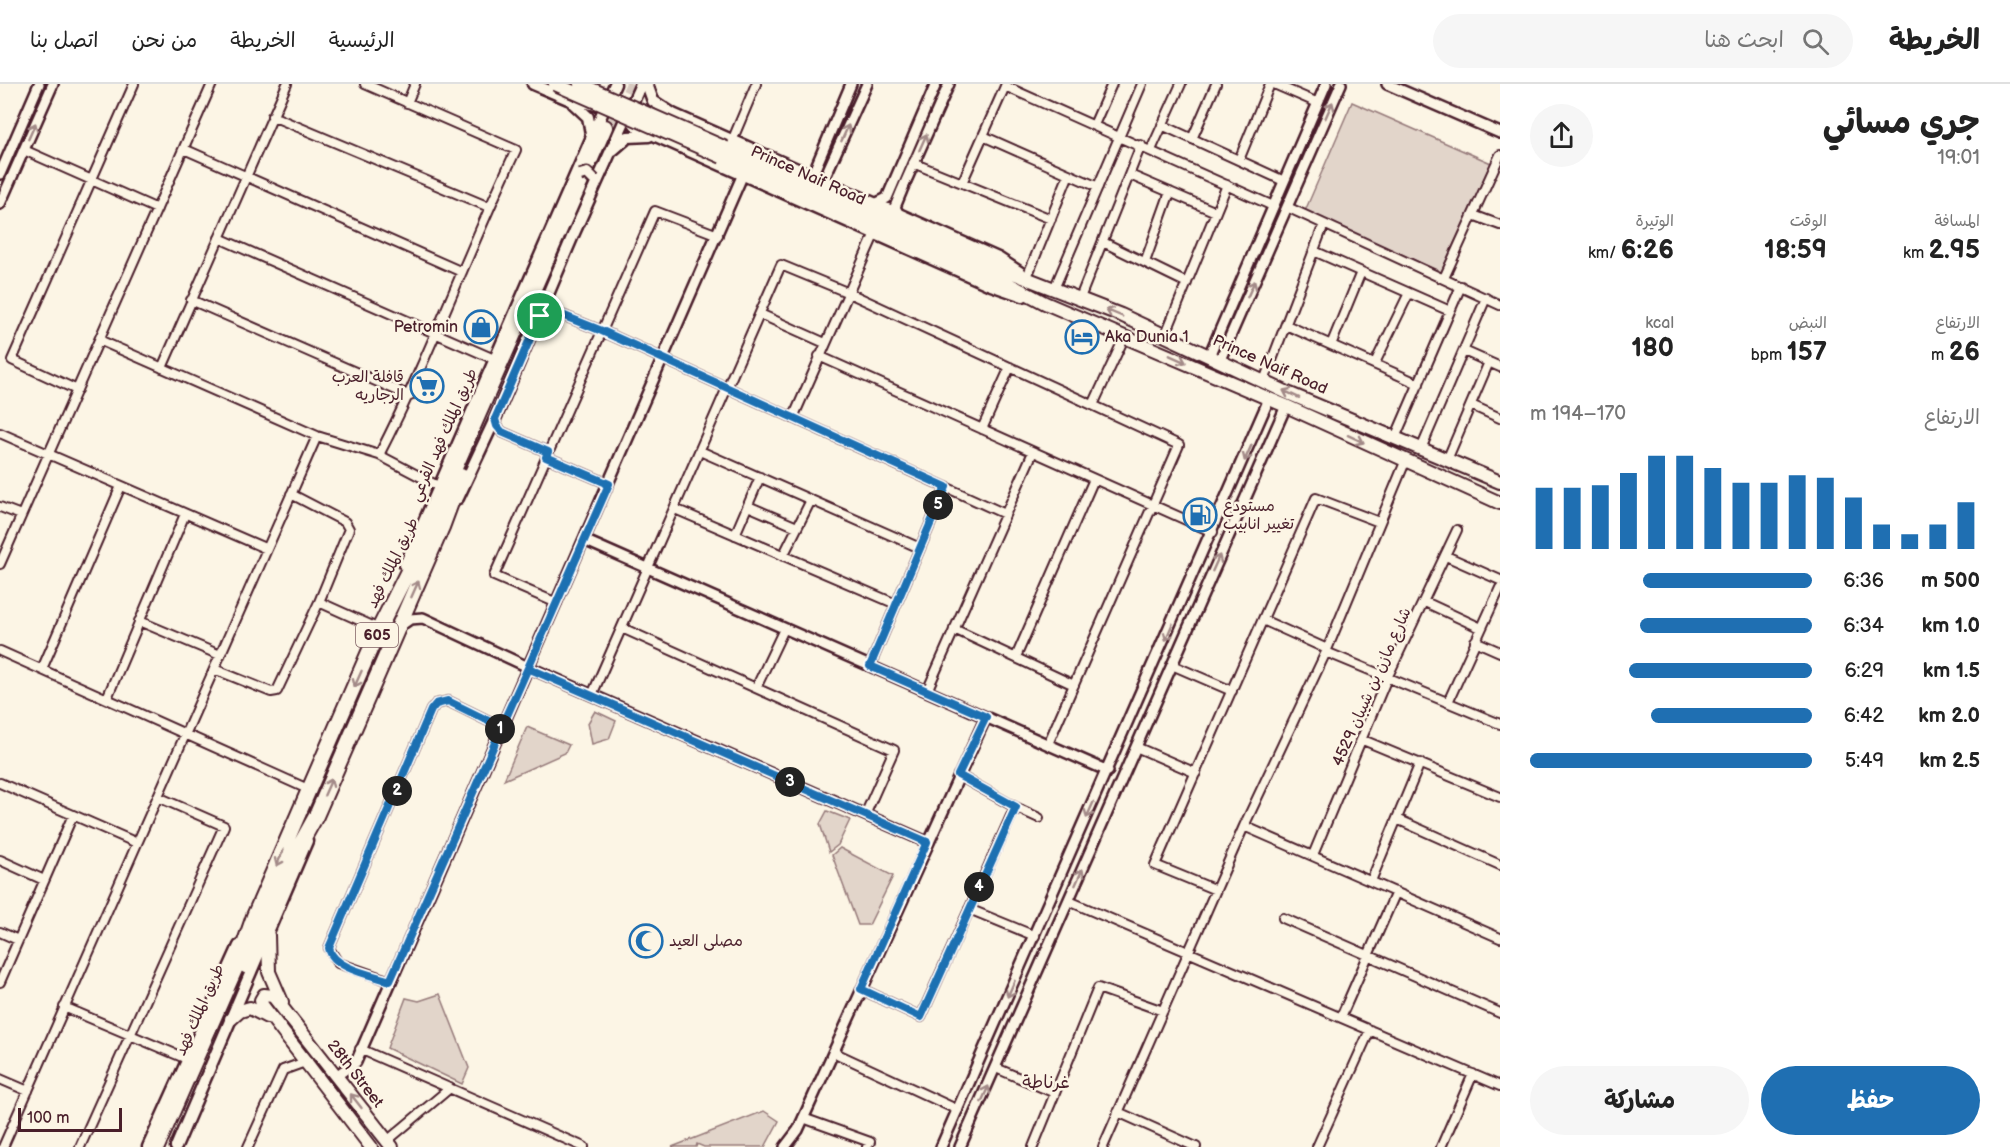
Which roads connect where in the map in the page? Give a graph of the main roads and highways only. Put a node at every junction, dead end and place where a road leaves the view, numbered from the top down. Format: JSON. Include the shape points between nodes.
{"nodes":[{"id":1,"x":533,"y":84,"type":"edge"},
{"id":2,"x":578,"y":84,"type":"edge"},
{"id":3,"x":597,"y":84,"type":"edge"},
{"id":4,"x":615,"y":84,"type":"edge"},
{"id":5,"x":638,"y":85,"type":"edge"},
{"id":6,"x":556,"y":89,"type":"edge"},
{"id":7,"x":568,"y":99,"type":"junction"},
{"id":8,"x":618,"y":106,"type":"junction"},
{"id":9,"x":674,"y":114,"type":"junction"},
{"id":10,"x":609,"y":126,"type":"junction"},
{"id":11,"x":706,"y":130,"type":"junction"},
{"id":12,"x":591,"y":137,"type":"junction"},
{"id":13,"x":658,"y":137,"type":"junction"},
{"id":14,"x":727,"y":148,"type":"junction"},
{"id":15,"x":611,"y":153,"type":"junction"},
{"id":16,"x":696,"y":153,"type":"junction"},
{"id":17,"x":576,"y":178,"type":"junction"},
{"id":18,"x":594,"y":185,"type":"junction"},
{"id":19,"x":1027,"y":277,"type":"junction"},
{"id":20,"x":1044,"y":303,"type":"junction"},
{"id":21,"x":1500,"y":482,"type":"edge"},
{"id":22,"x":1500,"y":503,"type":"edge"},
{"id":23,"x":442,"y":527,"type":"junction"},
{"id":24,"x":392,"y":602,"type":"junction"},
{"id":25,"x":316,"y":816,"type":"junction"},
{"id":26,"x":254,"y":916,"type":"junction"},
{"id":27,"x":268,"y":935,"type":"junction"},
{"id":28,"x":231,"y":1019,"type":"junction"},
{"id":29,"x":293,"y":1021,"type":"junction"},
{"id":30,"x":282,"y":1030,"type":"junction"},
{"id":31,"x":389,"y":1144,"type":"edge"},
{"id":32,"x":148,"y":1147,"type":"edge"},
{"id":33,"x":157,"y":1147,"type":"edge"},
{"id":34,"x":166,"y":1147,"type":"edge"},
{"id":35,"x":176,"y":1147,"type":"edge"},
{"id":36,"x":371,"y":1147,"type":"edge"}],
"edges":[{"from":1,"to":6,"type":"main road"},
{"from":2,"to":6,"type":"main road","via":[[571,92]]},
{"from":2,"to":14,"type":"main road","name":"Prince Naif Road","bridge":true},
{"from":3,"to":8,"type":"main road","name":"Prince Naif Road"},
{"from":4,"to":8,"type":"main road"},
{"from":5,"to":8,"type":"main road","via":[[633,96]]},
{"from":5,"to":9,"type":"main road","via":[[653,101]]},
{"from":6,"to":7,"type":"main road"},
{"from":6,"to":14,"type":"main road","name":"Prince Naif Road","bridge":true},
{"from":7,"to":8,"type":"main road"},
{"from":7,"to":12,"type":"main road","via":[[588,117]]},
{"from":8,"to":9,"type":"main road","via":[[643,106]]},
{"from":8,"to":10,"type":"main road","name":"طريق الملك فهد الفرعي"},
{"from":8,"to":10,"type":"main road"},
{"from":8,"to":13,"type":"main road","name":"Prince Naif Road","via":[[633,124]]},
{"from":9,"to":11,"type":"main road","name":"Prince Naif Road"},
{"from":10,"to":12,"type":"main road","name":"طريق الملك فهد الفرعي"},
{"from":10,"to":15,"type":"main road","name":"طريق الملك فهد الفرعي"},
{"from":10,"to":23,"type":"highway","name":"طريق الملك فهد","number":"605"},
{"from":10,"to":24,"type":"highway","name":"طريق الملك فهد","number":"605"},
{"from":11,"to":14,"type":"main road","name":"Prince Naif Road"},
{"from":11,"to":16,"type":"main road","via":[[697,133],[692,141]]},
{"from":12,"to":17,"type":"main road","name":"طريق الملك فهد الفرعي"},
{"from":13,"to":15,"type":"main road","via":[[628,137]]},
{"from":13,"to":16,"type":"main road","name":"Prince Naif Road"},
{"from":14,"to":19,"type":"main road","name":"Prince Naif Road"},
{"from":14,"to":19,"type":"main road","name":"Prince Naif Road","via":[[812,176],[998,258]]},
{"from":14,"to":20,"type":"main road","name":"Prince Naif Road"},
{"from":15,"to":18,"type":"main road","name":"طريق الملك فهد الفرعي"},
{"from":16,"to":20,"type":"main road","name":"Prince Naif Road","via":[[988,284]]},
{"from":17,"to":18,"type":"main road","bridge":true,"via":[[587,173]]},
{"from":17,"to":24,"type":"main road","name":"طريق الملك فهد الفرعي","via":[[411,547]]},
{"from":18,"to":23,"type":"main road","name":"طريق الملك فهد الفرعي","via":[[495,419]]},
{"from":21,"to":19,"type":"main road","name":"Prince Naif Road","one_way":true},
{"from":20,"to":22,"type":"main road","name":"Prince Naif Road","one_way":true},
{"from":25,"to":23,"type":"highway","name":"طريق الملك فهد","number":"605","one_way":true},
{"from":24,"to":26,"type":"highway","name":"طريق الملك فهد","number":"605","one_way":true},
{"from":25,"to":27,"type":"main road"},
{"from":25,"to":34,"type":"highway","name":"طريق الملك فهد","number":"605","via":[[296,852]]},
{"from":26,"to":32,"type":"main road"},
{"from":26,"to":33,"type":"highway","name":"طريق الملك فهد","number":"605","via":[[237,965]]},
{"from":27,"to":28,"type":"main road"},
{"from":27,"to":29,"type":"main road","via":[[269,972]]},
{"from":28,"to":30,"type":"main road","via":[[250,1008],[260,1011]]},
{"from":28,"to":35,"type":"main road"},
{"from":29,"to":30,"type":"main road","via":[[273,996],[264,995],[261,1003]]},
{"from":31,"to":29,"type":"main road","name":"28th Street","one_way":true},
{"from":30,"to":36,"type":"main road","name":"28th Street"}]}
